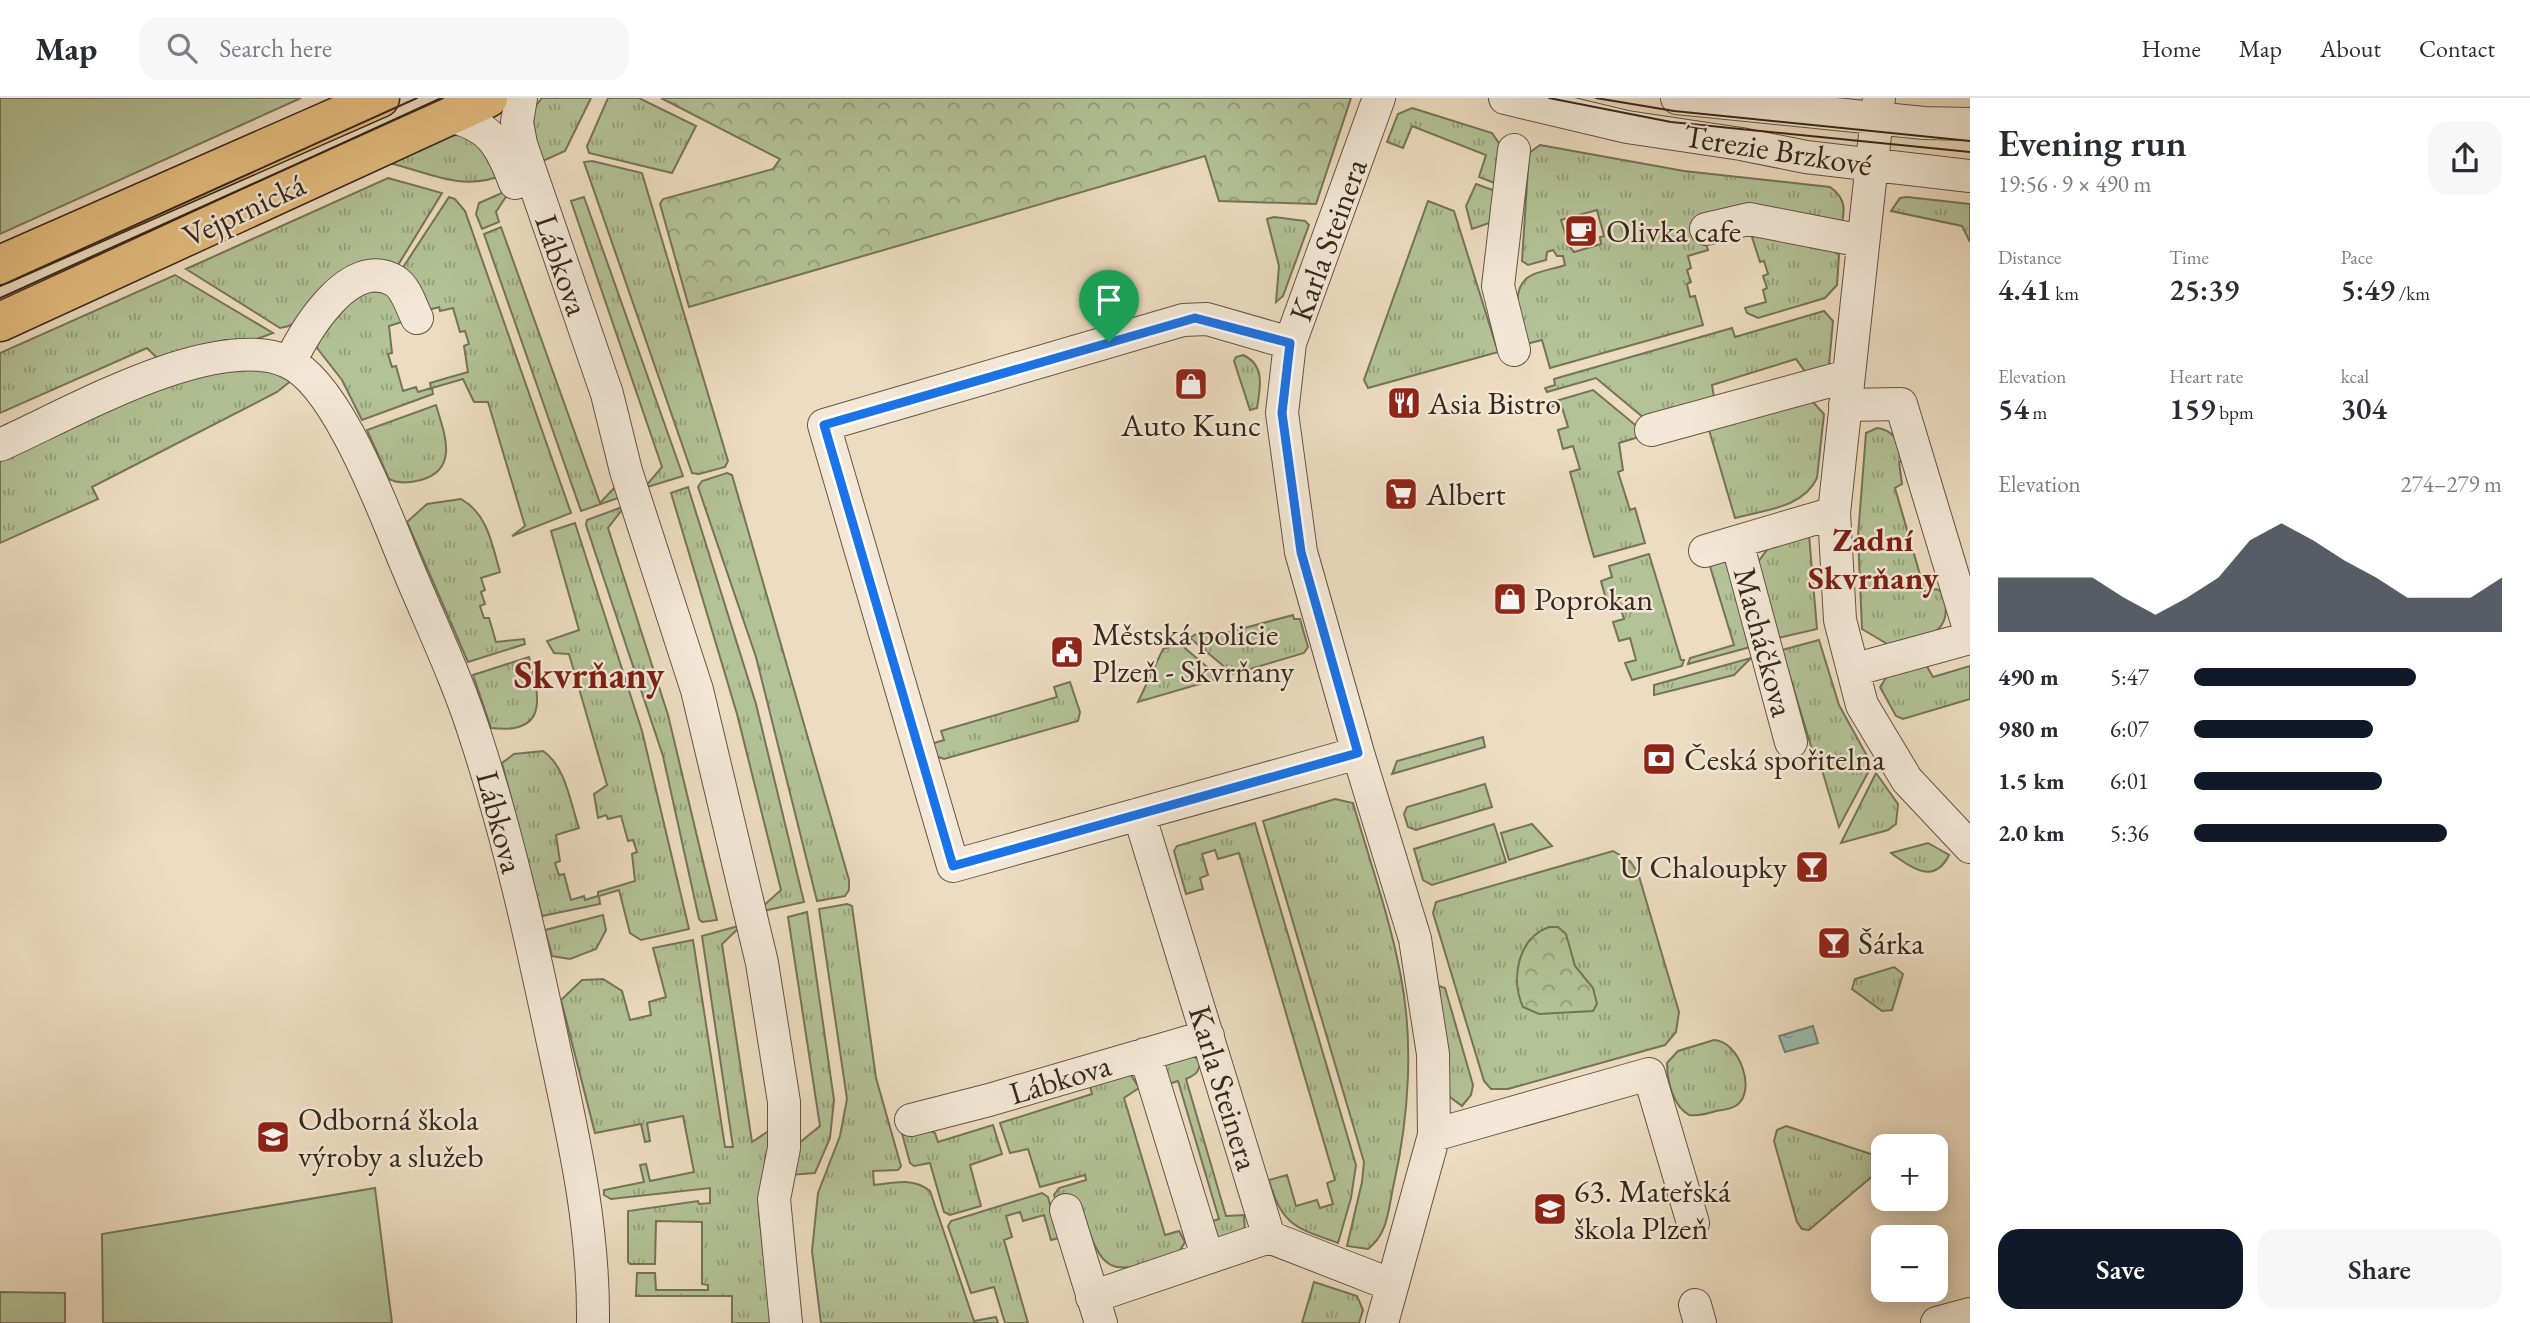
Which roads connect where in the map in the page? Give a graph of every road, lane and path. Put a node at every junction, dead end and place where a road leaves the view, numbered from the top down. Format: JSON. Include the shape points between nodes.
{"nodes":[{"id":1,"x":380,"y":98,"type":"edge"},
{"id":2,"x":521,"y":98,"type":"edge"},
{"id":3,"x":1379,"y":98,"type":"edge"},
{"id":4,"x":1505,"y":98,"type":"edge"},
{"id":5,"x":1677,"y":98,"type":"edge"},
{"id":6,"x":465,"y":108,"type":"edge"},
{"id":7,"x":1970,"y":124,"type":"edge"},
{"id":8,"x":1874,"y":131,"type":"edge"},
{"id":9,"x":1514,"y":150,"type":"dead end"},
{"id":10,"x":1970,"y":176,"type":"edge"},
{"id":11,"x":1706,"y":229,"type":"dead end"},
{"id":12,"x":1862,"y":241,"type":"junction"},
{"id":13,"x":0,"y":265,"type":"edge"},
{"id":14,"x":417,"y":318,"type":"dead end"},
{"id":15,"x":0,"y":322,"type":"edge"},
{"id":16,"x":1290,"y":343,"type":"junction"},
{"id":17,"x":1514,"y":350,"type":"dead end"},
{"id":18,"x":290,"y":362,"type":"junction"},
{"id":19,"x":1847,"y":391,"type":"junction"},
{"id":20,"x":1651,"y":430,"type":"dead end"},
{"id":21,"x":0,"y":445,"type":"edge"},
{"id":22,"x":626,"y":471,"type":"junction"},
{"id":23,"x":1834,"y":513,"type":"junction"},
{"id":24,"x":1737,"y":542,"type":"junction"},
{"id":25,"x":1705,"y":551,"type":"dead end"},
{"id":26,"x":1970,"y":632,"type":"edge"},
{"id":27,"x":1970,"y":638,"type":"edge"},
{"id":28,"x":1853,"y":670,"type":"junction"},
{"id":29,"x":1791,"y":742,"type":"dead end"},
{"id":30,"x":1358,"y":753,"type":"junction"},
{"id":31,"x":1139,"y":814,"type":"junction"},
{"id":32,"x":1967,"y":837,"type":"edge"},
{"id":33,"x":1208,"y":1036,"type":"junction"},
{"id":34,"x":1145,"y":1054,"type":"junction"},
{"id":35,"x":911,"y":1120,"type":"dead end"},
{"id":36,"x":1434,"y":1135,"type":"junction"},
{"id":37,"x":1066,"y":1210,"type":"dead end"},
{"id":38,"x":1693,"y":1223,"type":"dead end"},
{"id":39,"x":1269,"y":1237,"type":"junction"},
{"id":40,"x":1207,"y":1256,"type":"junction"},
{"id":41,"x":1392,"y":1285,"type":"junction"},
{"id":42,"x":1097,"y":1310,"type":"edge"},
{"id":43,"x":1970,"y":1314,"type":"edge"},
{"id":44,"x":593,"y":1323,"type":"edge"},
{"id":45,"x":786,"y":1323,"type":"edge"},
{"id":46,"x":1382,"y":1323,"type":"edge"},
{"id":47,"x":1937,"y":1323,"type":"edge"}],
"edges":[{"from":1,"to":13,"type":"main road","name":"Vejprnická"},
{"from":2,"to":22,"type":"street","name":"Lábkova","via":[[517,122],[521,144],[607,394]]},
{"from":3,"to":16,"type":"street","name":"Karla Steinera"},
{"from":4,"to":8,"type":"street","name":"Terezie Brzkové","via":[[1597,122]]},
{"from":5,"to":8,"type":"street","name":"Terezie Brzkové"},
{"from":6,"to":15,"type":"main road","name":"Vejprnická"},
{"from":6,"to":22,"type":"street","name":"Lábkova","via":[[504,156],[592,401]]},
{"from":7,"to":8,"type":"street","name":"Terezie Brzkové"},
{"from":8,"to":10,"type":"street","name":"Terezie Brzkové"},
{"from":8,"to":12,"type":"street"},
{"from":9,"to":17,"type":"street","via":[[1498,286]]},
{"from":11,"to":12,"type":"street","via":[[1749,219]]},
{"from":12,"to":19,"type":"street"},
{"from":14,"to":18,"type":"street","via":[[402,287],[393,280],[361,279],[330,298]]},
{"from":16,"to":30,"type":"street","name":"Karla Steinera","via":[[1282,413],[1301,552]]},
{"from":16,"to":31,"type":"street","via":[[1207,319],[1183,320],[824,425],[953,866]]},
{"from":18,"to":21,"type":"street","name":"Lábkova","via":[[261,353],[181,364]]},
{"from":18,"to":44,"type":"street","name":"Lábkova","via":[[312,378],[329,400],[374,490],[476,736],[500,816],[581,1168],[594,1273]]},
{"from":19,"to":20,"type":"street"},
{"from":19,"to":23,"type":"street"},
{"from":19,"to":26,"type":"street","via":[[1901,404]]},
{"from":22,"to":45,"type":"street","name":"Lábkova","via":[[697,690],[762,963],[784,1102],[784,1148],[774,1199]]},
{"from":23,"to":24,"type":"street","name":"Macháčkova"},
{"from":23,"to":28,"type":"street","via":[[1840,620]]},
{"from":24,"to":25,"type":"street","name":"Macháčkova"},
{"from":24,"to":29,"type":"street","name":"Macháčkova"},
{"from":27,"to":28,"type":"street"},
{"from":28,"to":32,"type":"street","via":[[1862,705],[1907,780]]},
{"from":30,"to":31,"type":"street"},
{"from":30,"to":36,"type":"street","name":"Karla Steinera","via":[[1415,939],[1433,1054]]},
{"from":31,"to":33,"type":"street","name":"Karla Steinera"},
{"from":33,"to":34,"type":"street","name":"Lábkova"},
{"from":33,"to":39,"type":"street","name":"Karla Steinera"},
{"from":34,"to":35,"type":"street","name":"Lábkova"},
{"from":34,"to":40,"type":"street"},
{"from":36,"to":38,"type":"street","via":[[1649,1074]]},
{"from":36,"to":41,"type":"street","name":"Karla Steinera"},
{"from":37,"to":42,"type":"street"},
{"from":39,"to":40,"type":"street"},
{"from":39,"to":41,"type":"street"},
{"from":40,"to":42,"type":"street"},
{"from":41,"to":46,"type":"street","name":"Karla Steinera"},
{"from":43,"to":47,"type":"street"}]}
